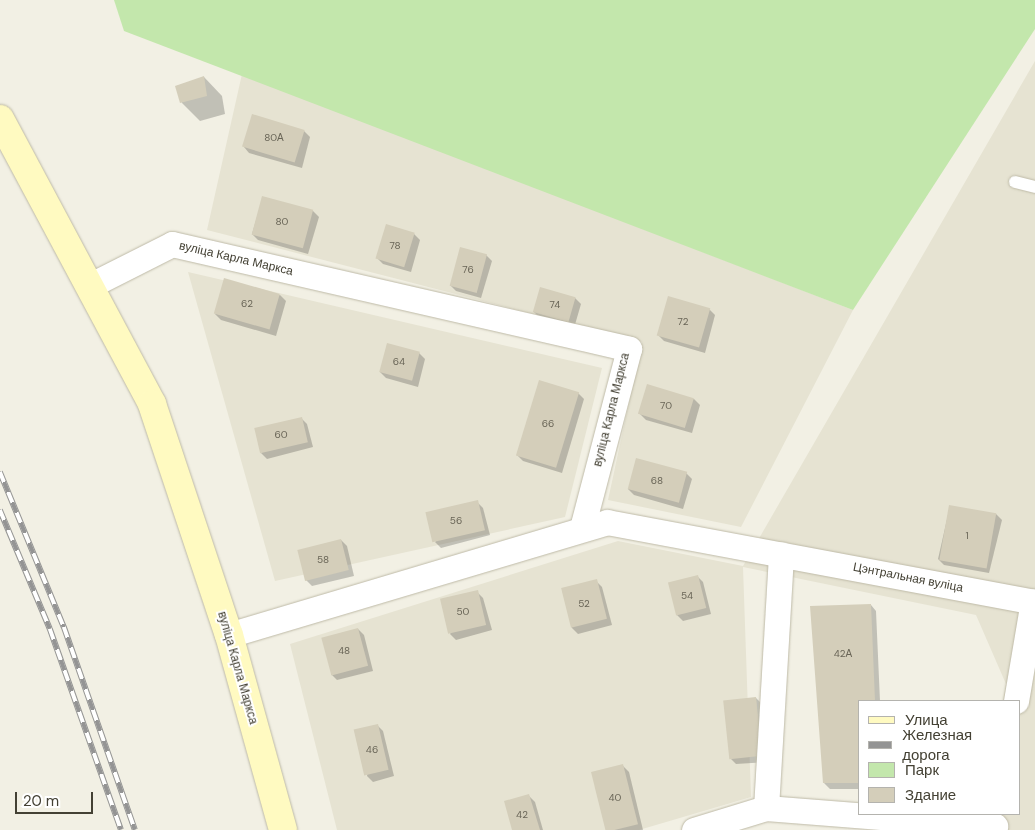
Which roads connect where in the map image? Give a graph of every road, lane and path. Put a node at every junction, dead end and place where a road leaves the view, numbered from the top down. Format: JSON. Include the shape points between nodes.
{"nodes":[{"id":1,"x":0,"y":119,"type":"edge"},
{"id":2,"x":1016,"y":182,"type":"dead end"},
{"id":3,"x":1035,"y":187,"type":"edge"},
{"id":4,"x":89,"y":286,"type":"junction"},
{"id":5,"x":582,"y":528,"type":"junction"},
{"id":6,"x":781,"y":554,"type":"junction"},
{"id":7,"x":1034,"y":602,"type":"edge"},
{"id":8,"x":229,"y":635,"type":"junction"},
{"id":9,"x":1016,"y":700,"type":"edge"},
{"id":10,"x":766,"y":808,"type":"junction"},
{"id":11,"x":858,"y":814,"type":"edge"},
{"id":12,"x":873,"y":815,"type":"edge"},
{"id":13,"x":995,"y":823,"type":"edge"},
{"id":14,"x":284,"y":830,"type":"edge"},
{"id":15,"x":694,"y":830,"type":"edge"}],
"edges":[{"from":1,"to":4,"type":"street"},
{"from":2,"to":3,"type":"lane"},
{"from":4,"to":5,"type":"street","name":"вуліца Карла Маркса","via":[[172,244],[629,349]]},
{"from":4,"to":8,"type":"street","name":"вуліца Карла Маркса","via":[[152,404]]},
{"from":5,"to":6,"type":"street","name":"Цэнтральная вуліца","via":[[607,522]]},
{"from":5,"to":8,"type":"street","name":"Цэнтральная вуліца"},
{"from":6,"to":7,"type":"street","name":"Цэнтральная вуліца"},
{"from":6,"to":10,"type":"street"},
{"from":7,"to":9,"type":"street"},
{"from":8,"to":14,"type":"street","name":"вуліца Карла Маркса"},
{"from":10,"to":11,"type":"street"},
{"from":10,"to":15,"type":"street"},
{"from":12,"to":13,"type":"street"}]}
